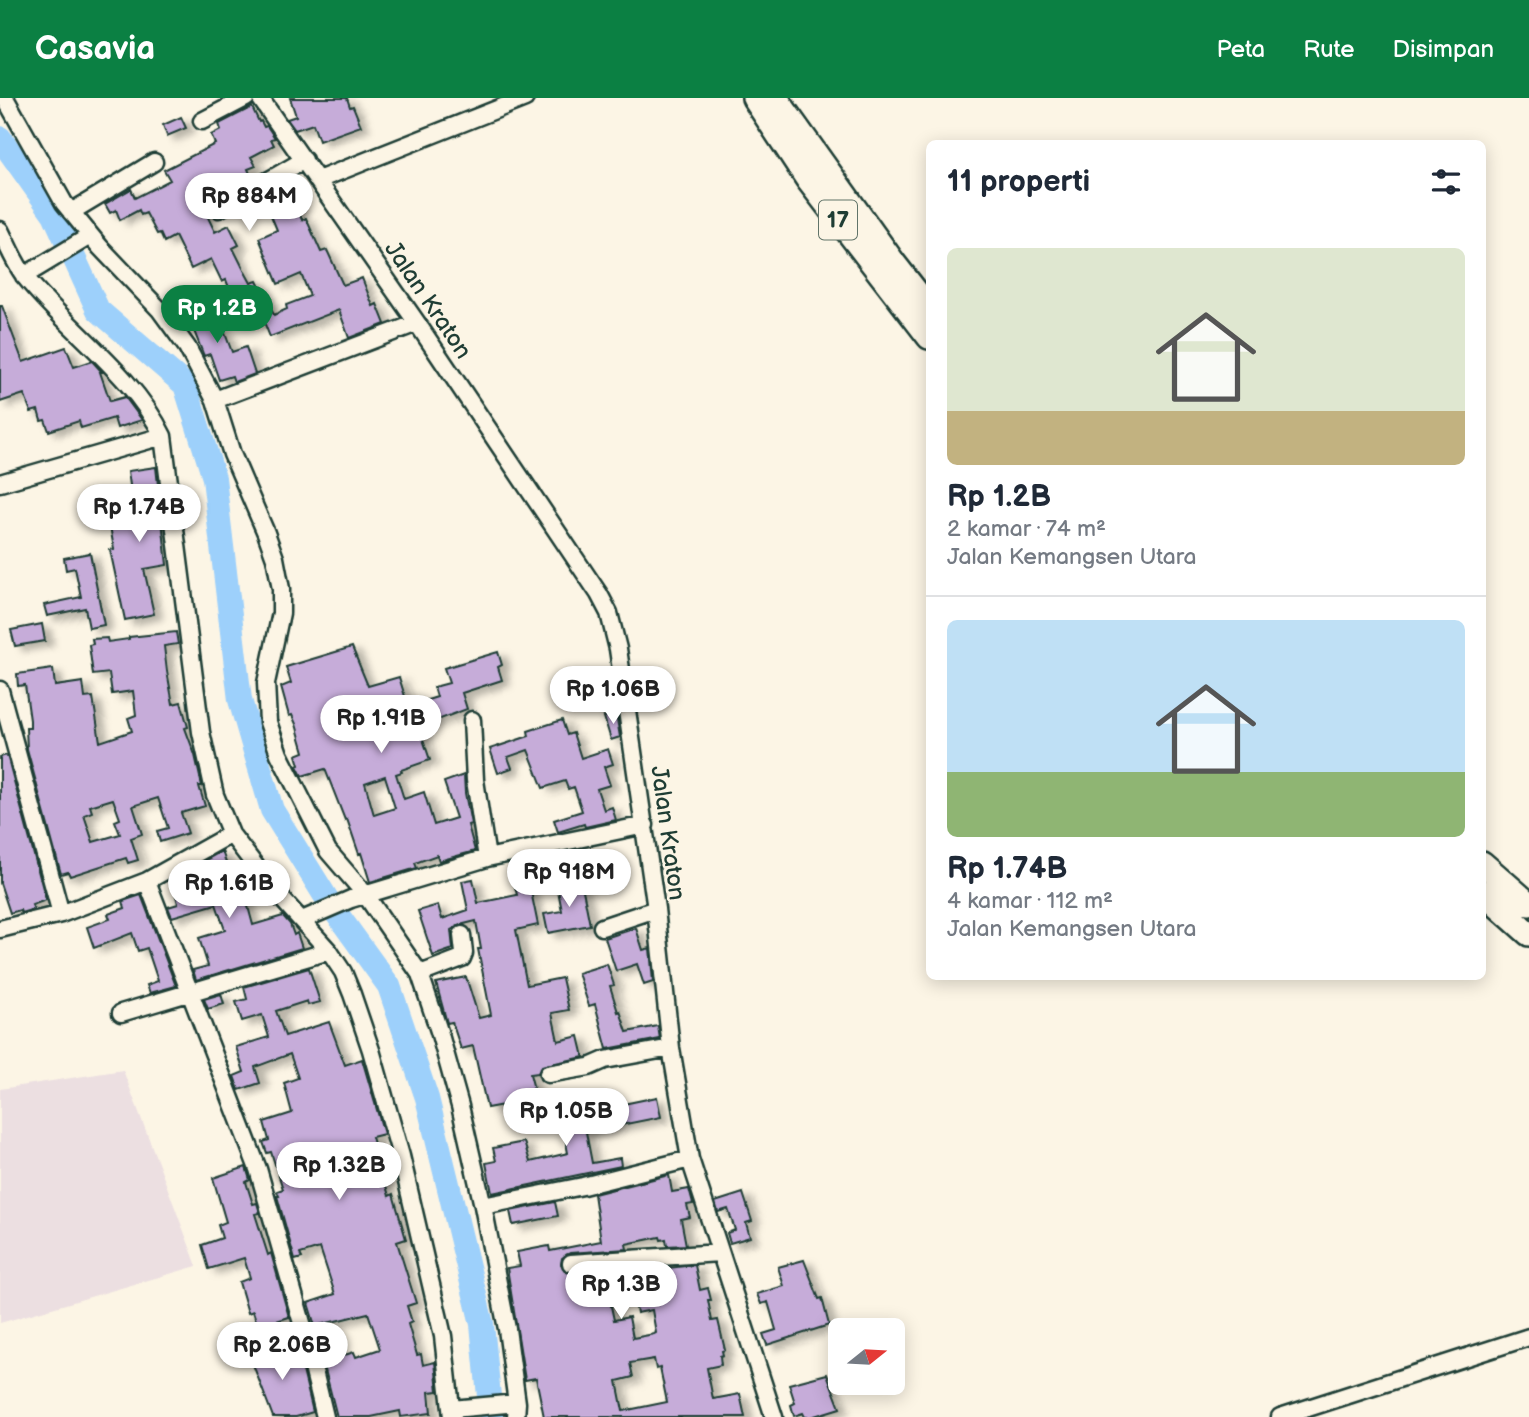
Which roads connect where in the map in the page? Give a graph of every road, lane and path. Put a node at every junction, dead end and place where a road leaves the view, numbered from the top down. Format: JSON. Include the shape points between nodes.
{"nodes":[{"id":1,"x":5,"y":98,"type":"edge"},
{"id":2,"x":246,"y":98,"type":"edge"},
{"id":3,"x":260,"y":98,"type":"edge"},
{"id":4,"x":525,"y":98,"type":"edge"},
{"id":5,"x":754,"y":98,"type":"edge"},
{"id":6,"x":776,"y":98,"type":"edge"},
{"id":7,"x":202,"y":121,"type":"dead end"},
{"id":8,"x":304,"y":160,"type":"junction"},
{"id":9,"x":154,"y":162,"type":"dead end"},
{"id":10,"x":318,"y":180,"type":"junction"},
{"id":11,"x":219,"y":209,"type":"dead end"},
{"id":12,"x":71,"y":212,"type":"junction"},
{"id":13,"x":0,"y":230,"type":"edge"},
{"id":14,"x":85,"y":239,"type":"junction"},
{"id":15,"x":30,"y":272,"type":"junction"},
{"id":16,"x":926,"y":304,"type":"edge"},
{"id":17,"x":418,"y":323,"type":"junction"},
{"id":18,"x":926,"y":333,"type":"edge"},
{"id":19,"x":215,"y":400,"type":"junction"},
{"id":20,"x":163,"y":436,"type":"junction"},
{"id":21,"x":0,"y":483,"type":"edge"},
{"id":22,"x":0,"y":690,"type":"edge"},
{"id":23,"x":472,"y":720,"type":"dead end"},
{"id":24,"x":645,"y":825,"type":"junction"},
{"id":25,"x":231,"y":834,"type":"junction"},
{"id":26,"x":487,"y":858,"type":"junction"},
{"id":27,"x":1486,"y":866,"type":"edge"},
{"id":28,"x":147,"y":881,"type":"junction"},
{"id":29,"x":1486,"y":896,"type":"edge"},
{"id":30,"x":358,"y":897,"type":"junction"},
{"id":31,"x":1529,"y":904,"type":"edge"},
{"id":32,"x":656,"y":909,"type":"junction"},
{"id":33,"x":61,"y":914,"type":"junction"},
{"id":34,"x":307,"y":917,"type":"junction"},
{"id":35,"x":602,"y":927,"type":"dead end"},
{"id":36,"x":0,"y":929,"type":"edge"},
{"id":37,"x":462,"y":934,"type":"dead end"},
{"id":38,"x":1529,"y":934,"type":"edge"},
{"id":39,"x":330,"y":951,"type":"junction"},
{"id":40,"x":420,"y":974,"type":"junction"},
{"id":41,"x":191,"y":992,"type":"junction"},
{"id":42,"x":121,"y":1013,"type":"dead end"},
{"id":43,"x":671,"y":1048,"type":"junction"},
{"id":44,"x":548,"y":1074,"type":"dead end"},
{"id":45,"x":690,"y":1159,"type":"junction"},
{"id":46,"x":483,"y":1206,"type":"junction"},
{"id":47,"x":719,"y":1253,"type":"junction"},
{"id":48,"x":571,"y":1263,"type":"dead end"},
{"id":49,"x":1529,"y":1337,"type":"edge"},
{"id":50,"x":513,"y":1408,"type":"edge"},
{"id":51,"x":456,"y":1411,"type":"edge"},
{"id":52,"x":325,"y":1417,"type":"edge"},
{"id":53,"x":774,"y":1417,"type":"edge"},
{"id":54,"x":1280,"y":1417,"type":"edge"}],
"edges":[{"from":1,"to":12,"type":"street"},
{"from":2,"to":7,"type":"street"},
{"from":3,"to":8,"type":"street","name":"Jalan Kraton"},
{"from":4,"to":10,"type":"street"},
{"from":5,"to":18,"type":"highway","number":"17","via":[[808,180]]},
{"from":6,"to":16,"type":"highway","number":"17"},
{"from":8,"to":10,"type":"street","name":"Jalan Kraton"},
{"from":8,"to":11,"type":"street"},
{"from":9,"to":12,"type":"street"},
{"from":10,"to":17,"type":"street","name":"Jalan Kraton"},
{"from":12,"to":14,"type":"street"},
{"from":13,"to":15,"type":"street"},
{"from":14,"to":15,"type":"street"},
{"from":14,"to":19,"type":"street","via":[[177,332]]},
{"from":15,"to":20,"type":"street","via":[[125,381]]},
{"from":17,"to":19,"type":"street"},
{"from":17,"to":24,"type":"street","name":"Jalan Kraton","via":[[609,613]]},
{"from":19,"to":30,"type":"street","via":[[279,576],[281,612],[265,695],[268,722],[279,754],[328,851]]},
{"from":20,"to":21,"type":"street"},
{"from":20,"to":25,"type":"street","via":[[201,732],[210,780]]},
{"from":22,"to":33,"type":"street"},
{"from":23,"to":26,"type":"street","via":[[475,780]]},
{"from":24,"to":26,"type":"street"},
{"from":24,"to":32,"type":"street","name":"Jalan Kraton"},
{"from":25,"to":28,"type":"street"},
{"from":25,"to":34,"type":"street","via":[[273,889]]},
{"from":26,"to":30,"type":"street"},
{"from":27,"to":31,"type":"highway"},
{"from":28,"to":33,"type":"street"},
{"from":28,"to":41,"type":"street"},
{"from":29,"to":38,"type":"highway"},
{"from":30,"to":34,"type":"street"},
{"from":30,"to":40,"type":"street"},
{"from":32,"to":35,"type":"street"},
{"from":32,"to":43,"type":"street","name":"Jalan Kraton"},
{"from":33,"to":36,"type":"street"},
{"from":34,"to":39,"type":"street"},
{"from":37,"to":40,"type":"street","via":[[462,958]]},
{"from":39,"to":41,"type":"street"},
{"from":39,"to":51,"type":"street","via":[[347,982],[371,1050],[401,1156]]},
{"from":40,"to":46,"type":"street","via":[[460,1105]]},
{"from":41,"to":42,"type":"street"},
{"from":41,"to":52,"type":"street","via":[[258,1168]]},
{"from":43,"to":44,"type":"street"},
{"from":43,"to":45,"type":"street","name":"Jalan Kraton"},
{"from":45,"to":46,"type":"street"},
{"from":45,"to":47,"type":"street","name":"Jalan Kraton"},
{"from":46,"to":50,"type":"street","via":[[507,1329]]},
{"from":47,"to":48,"type":"street"},
{"from":47,"to":53,"type":"street","name":"Jalan Kraton"},
{"from":49,"to":54,"type":"street"},
{"from":50,"to":51,"type":"street"}]}
